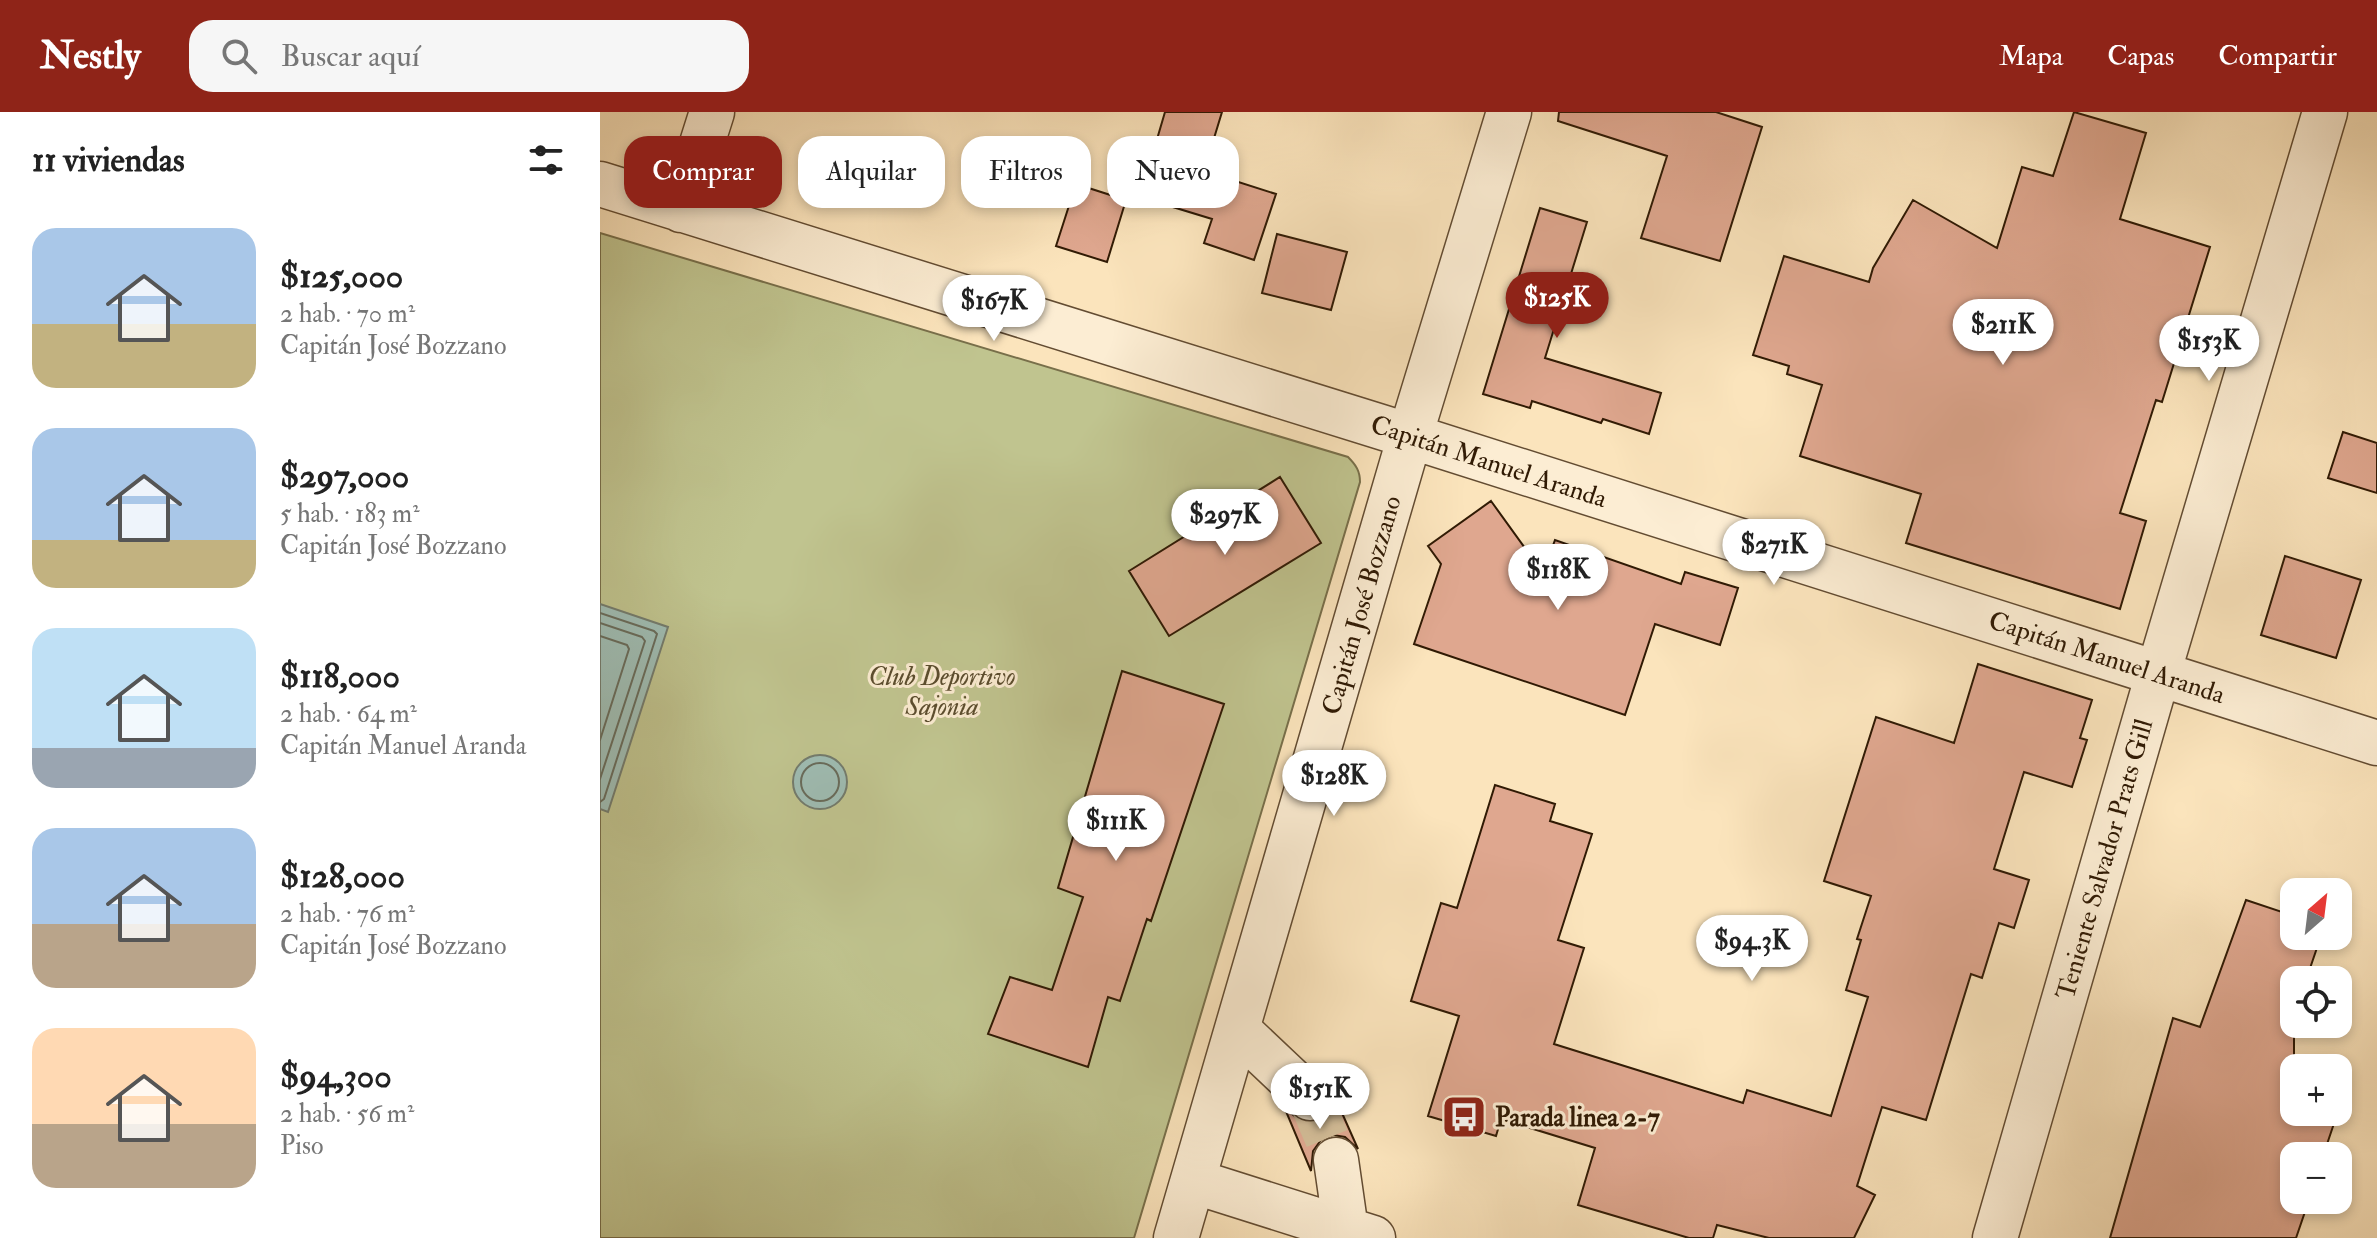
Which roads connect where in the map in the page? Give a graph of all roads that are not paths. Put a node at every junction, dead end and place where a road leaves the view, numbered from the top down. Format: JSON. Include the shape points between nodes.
{"nodes":[{"id":1,"x":712,"y":112,"type":"edge"},
{"id":2,"x":1509,"y":112,"type":"edge"},
{"id":3,"x":2325,"y":112,"type":"edge"},
{"id":4,"x":600,"y":184,"type":"edge"},
{"id":5,"x":681,"y":210,"type":"junction"},
{"id":6,"x":1410,"y":436,"type":"junction"},
{"id":7,"x":2158,"y":674,"type":"junction"},
{"id":8,"x":2377,"y":743,"type":"edge"},
{"id":9,"x":1237,"y":1029,"type":"junction"},
{"id":10,"x":1310,"y":1098,"type":"tunnel mouth"},
{"id":11,"x":1336,"y":1160,"type":"tunnel mouth"},
{"id":12,"x":1193,"y":1181,"type":"junction"},
{"id":13,"x":1360,"y":1234,"type":"edge"},
{"id":14,"x":1176,"y":1238,"type":"edge"},
{"id":15,"x":1995,"y":1238,"type":"edge"}],
"edges":[{"from":1,"to":5,"type":"street"},
{"from":2,"to":6,"type":"street","name":"Capitán José Bozzano"},
{"from":3,"to":7,"type":"street","name":"Teniente Salvador Prats Gill"},
{"from":4,"to":5,"type":"street","name":"Capitán Manuel Aranda"},
{"from":5,"to":6,"type":"street","name":"Capitán Manuel Aranda"},
{"from":6,"to":7,"type":"street","name":"Capitán Manuel Aranda"},
{"from":6,"to":9,"type":"street","name":"Capitán José Bozzano"},
{"from":7,"to":8,"type":"street","name":"Capitán Manuel Aranda"},
{"from":7,"to":15,"type":"street","name":"Teniente Salvador Prats Gill"},
{"from":9,"to":10,"type":"street"},
{"from":9,"to":12,"type":"street","name":"Capitán José Bozzano"},
{"from":11,"to":13,"type":"street"},
{"from":12,"to":13,"type":"street"},
{"from":12,"to":14,"type":"street","name":"Capitán José Bozzano"}]}
